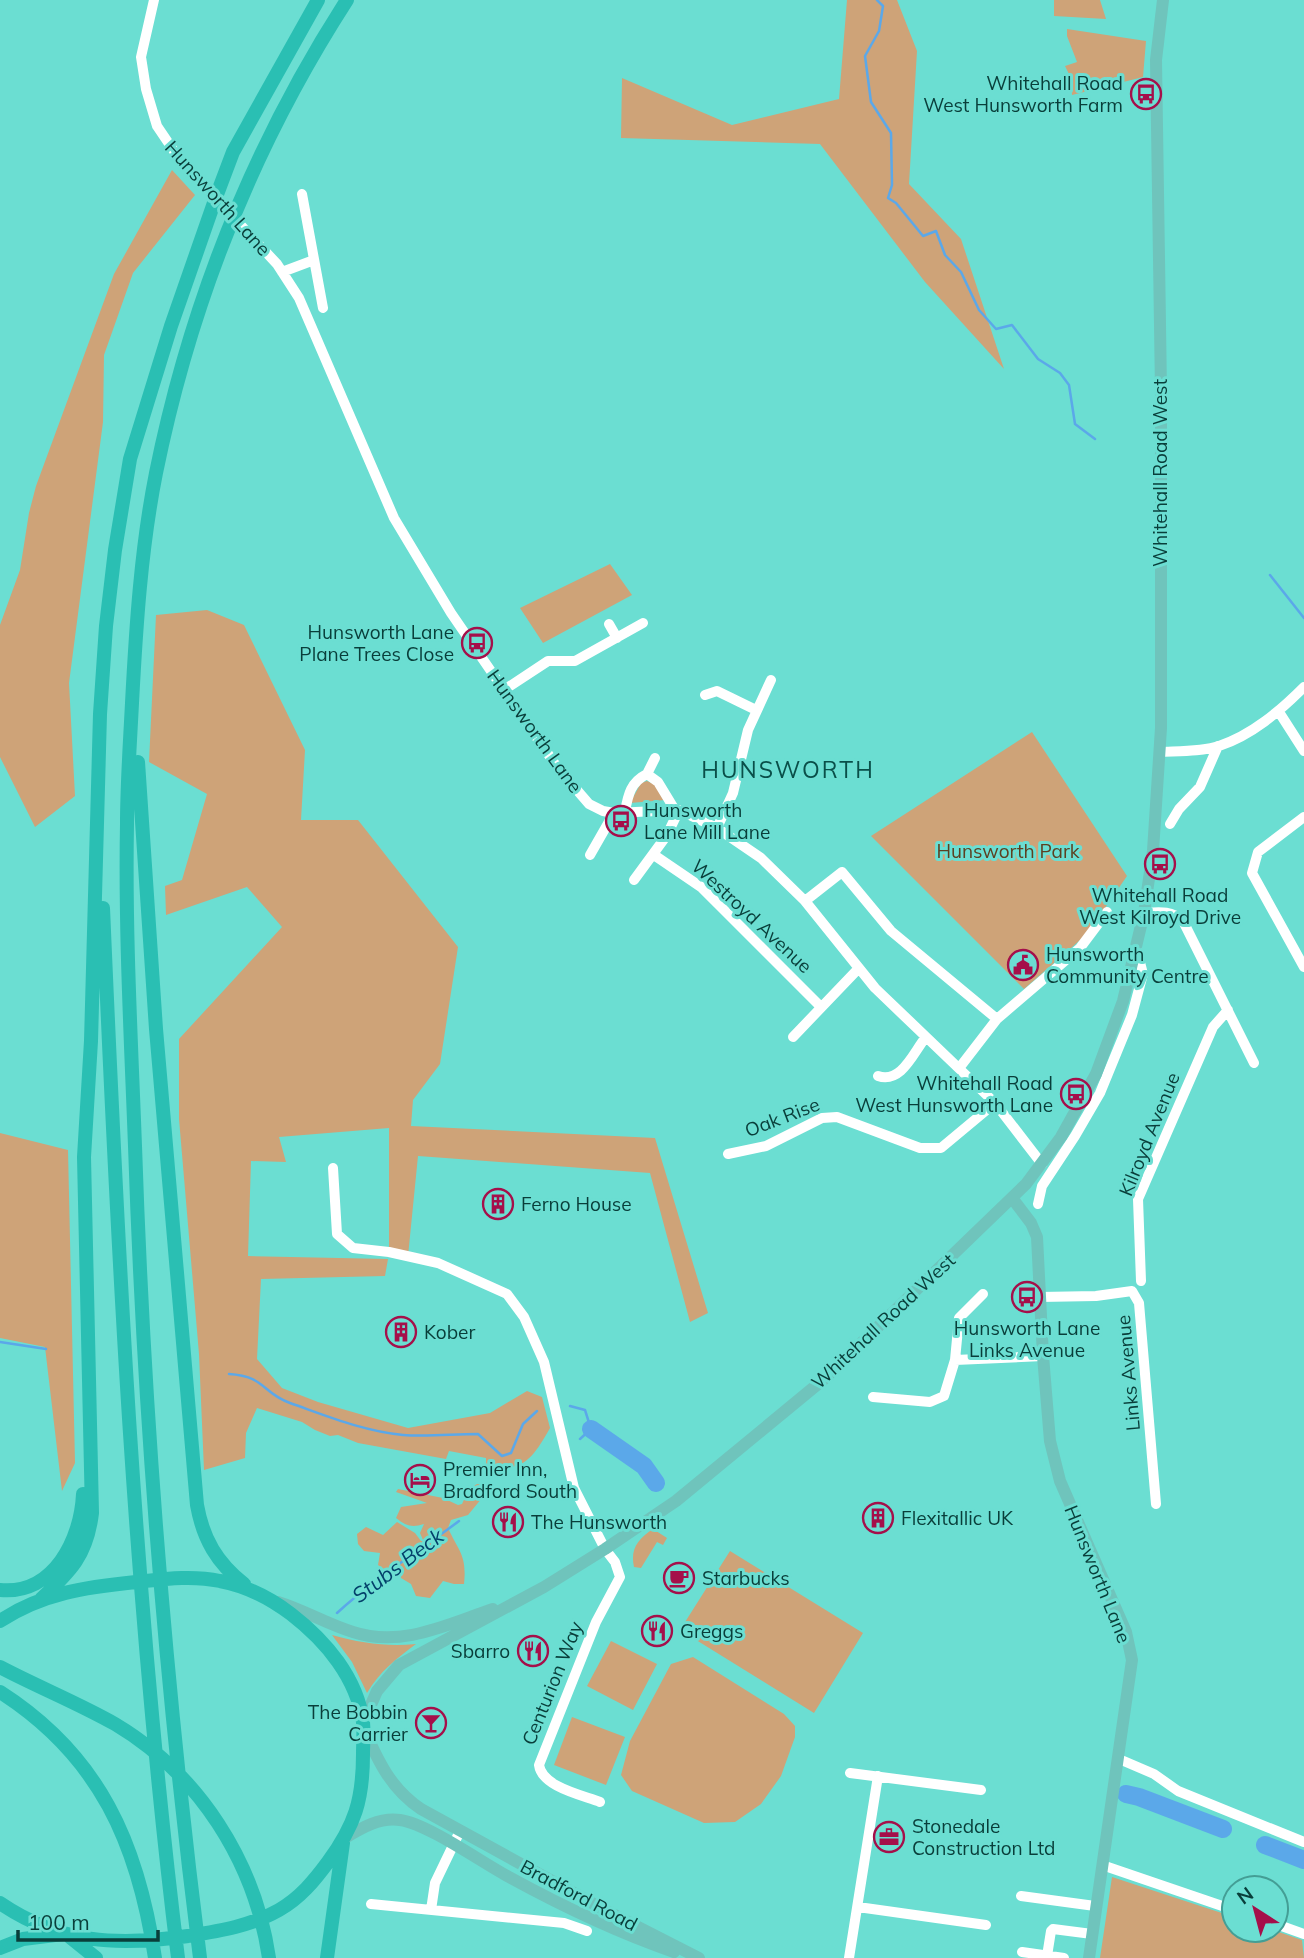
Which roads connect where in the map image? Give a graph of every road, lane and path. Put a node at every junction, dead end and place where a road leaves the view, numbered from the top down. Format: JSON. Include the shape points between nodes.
{"nodes":[{"id":1,"x":154,"y":0,"type":"edge"},
{"id":2,"x":318,"y":0,"type":"edge"},
{"id":3,"x":346,"y":0,"type":"edge"},
{"id":4,"x":1163,"y":0,"type":"edge"},
{"id":5,"x":302,"y":194,"type":"dead end"},
{"id":6,"x":314,"y":260,"type":"junction"},
{"id":7,"x":282,"y":272,"type":"junction"},
{"id":8,"x":323,"y":307,"type":"dead end"},
{"id":9,"x":609,"y":624,"type":"dead end"},
{"id":10,"x":643,"y":624,"type":"dead end"},
{"id":11,"x":617,"y":638,"type":"junction"},
{"id":12,"x":134,"y":672,"type":"junction"},
{"id":13,"x":718,"y":679,"type":"dead end"},
{"id":14,"x":771,"y":680,"type":"dead end"},
{"id":15,"x":1304,"y":687,"type":"edge"},
{"id":16,"x":504,"y":690,"type":"junction"},
{"id":17,"x":717,"y":691,"type":"junction"},
{"id":18,"x":705,"y":695,"type":"dead end"},
{"id":19,"x":756,"y":710,"type":"junction"},
{"id":20,"x":1279,"y":712,"type":"junction"},
{"id":21,"x":1219,"y":746,"type":"junction"},
{"id":22,"x":1304,"y":751,"type":"edge"},
{"id":23,"x":1159,"y":752,"type":"junction"},
{"id":24,"x":655,"y":758,"type":"dead end"},
{"id":25,"x":647,"y":774,"type":"junction"},
{"id":26,"x":97,"y":787,"type":"junction"},
{"id":27,"x":677,"y":810,"type":"junction"},
{"id":28,"x":620,"y":812,"type":"junction"},
{"id":29,"x":1304,"y":817,"type":"edge"},
{"id":30,"x":1170,"y":824,"type":"dead end"},
{"id":31,"x":717,"y":828,"type":"junction"},
{"id":32,"x":590,"y":855,"type":"dead end"},
{"id":33,"x":654,"y":855,"type":"junction"},
{"id":34,"x":634,"y":880,"type":"dead end"},
{"id":35,"x":805,"y":901,"type":"junction"},
{"id":36,"x":1107,"y":912,"type":"dead end"},
{"id":37,"x":1144,"y":913,"type":"junction"},
{"id":38,"x":1304,"y":967,"type":"edge"},
{"id":39,"x":859,"y":968,"type":"junction"},
{"id":40,"x":821,"y":1007,"type":"junction"},
{"id":41,"x":1228,"y":1010,"type":"junction"},
{"id":42,"x":997,"y":1019,"type":"junction"},
{"id":43,"x":793,"y":1037,"type":"dead end"},
{"id":44,"x":926,"y":1037,"type":"junction"},
{"id":45,"x":1254,"y":1063,"type":"dead end"},
{"id":46,"x":960,"y":1067,"type":"junction"},
{"id":47,"x":878,"y":1076,"type":"dead end"},
{"id":48,"x":995,"y":1103,"type":"junction"},
{"id":49,"x":1075,"y":1124,"type":"junction"},
{"id":50,"x":728,"y":1154,"type":"dead end"},
{"id":51,"x":1042,"y":1164,"type":"junction"},
{"id":52,"x":333,"y":1168,"type":"dead end"},
{"id":53,"x":1012,"y":1198,"type":"junction"},
{"id":54,"x":1038,"y":1204,"type":"dead end"},
{"id":55,"x":1140,"y":1281,"type":"dead end"},
{"id":56,"x":983,"y":1294,"type":"dead end"},
{"id":57,"x":1040,"y":1297,"type":"junction"},
{"id":58,"x":1043,"y":1356,"type":"junction"},
{"id":59,"x":955,"y":1360,"type":"junction"},
{"id":60,"x":873,"y":1397,"type":"dead end"},
{"id":61,"x":90,"y":1437,"type":"junction"},
{"id":62,"x":1156,"y":1504,"type":"dead end"},
{"id":63,"x":605,"y":1549,"type":"junction"},
{"id":64,"x":251,"y":1589,"type":"junction"},
{"id":65,"x":0,"y":1590,"type":"edge"},
{"id":66,"x":271,"y":1600,"type":"junction"},
{"id":67,"x":35,"y":1602,"type":"junction"},
{"id":68,"x":515,"y":1602,"type":"junction"},
{"id":69,"x":0,"y":1606,"type":"edge"},
{"id":70,"x":0,"y":1621,"type":"edge"},
{"id":71,"x":0,"y":1667,"type":"edge"},
{"id":72,"x":0,"y":1692,"type":"edge"},
{"id":73,"x":363,"y":1725,"type":"junction"},
{"id":74,"x":1119,"y":1759,"type":"junction"},
{"id":75,"x":850,"y":1773,"type":"dead end"},
{"id":76,"x":878,"y":1776,"type":"junction"},
{"id":77,"x":981,"y":1790,"type":"dead end"},
{"id":78,"x":600,"y":1802,"type":"dead end"},
{"id":79,"x":460,"y":1831,"type":"junction"},
{"id":80,"x":344,"y":1840,"type":"junction"},
{"id":81,"x":1304,"y":1842,"type":"edge"},
{"id":82,"x":453,"y":1845,"type":"junction"},
{"id":83,"x":1102,"y":1865,"type":"junction"},
{"id":84,"x":1021,"y":1896,"type":"dead end"},
{"id":85,"x":0,"y":1903,"type":"edge"},
{"id":86,"x":371,"y":1904,"type":"dead end"},
{"id":87,"x":1220,"y":1905,"type":"edge"},
{"id":88,"x":1095,"y":1906,"type":"junction"},
{"id":89,"x":858,"y":1907,"type":"junction"},
{"id":90,"x":431,"y":1910,"type":"junction"},
{"id":91,"x":986,"y":1925,"type":"dead end"},
{"id":92,"x":587,"y":1931,"type":"dead end"},
{"id":93,"x":66,"y":1934,"type":"junction"},
{"id":94,"x":1092,"y":1934,"type":"junction"},
{"id":95,"x":0,"y":1948,"type":"edge"},
{"id":96,"x":1022,"y":1952,"type":"dead end"},
{"id":97,"x":1047,"y":1956,"type":"junction"},
{"id":98,"x":96,"y":1958,"type":"edge"},
{"id":99,"x":155,"y":1958,"type":"edge"},
{"id":100,"x":178,"y":1958,"type":"edge"},
{"id":101,"x":200,"y":1958,"type":"edge"},
{"id":102,"x":269,"y":1958,"type":"edge"},
{"id":103,"x":327,"y":1958,"type":"edge"},
{"id":104,"x":693,"y":1958,"type":"edge"},
{"id":105,"x":699,"y":1958,"type":"edge"},
{"id":106,"x":849,"y":1958,"type":"edge"},
{"id":107,"x":1064,"y":1958,"type":"edge"},
{"id":108,"x":1089,"y":1958,"type":"edge"}],
"edges":[{"from":1,"to":7,"type":"street","name":"Hunsworth Lane","via":[[141,57],[157,127],[180,160]]},
{"from":2,"to":26,"type":"highway","via":[[233,152],[170,326],[130,459],[106,626]]},
{"from":3,"to":12,"type":"highway","via":[[260,154],[192,330],[155,477]]},
{"from":4,"to":23,"type":"main road","name":"Whitehall Road West","via":[[1156,60],[1161,391]]},
{"from":5,"to":6,"type":"street"},
{"from":6,"to":7,"type":"street","name":"Hunsworth Lane"},
{"from":6,"to":8,"type":"street"},
{"from":7,"to":16,"type":"street","name":"Hunsworth Lane","via":[[312,325],[394,518]]},
{"from":9,"to":11,"type":"street"},
{"from":10,"to":11,"type":"street"},
{"from":11,"to":16,"type":"street","via":[[575,661],[548,661]]},
{"from":12,"to":64,"type":"highway","via":[[152,973],[197,1506],[214,1553]]},
{"from":12,"to":101,"type":"highway","via":[[127,825],[140,1293],[158,1556]]},
{"from":13,"to":17,"type":"street"},
{"from":14,"to":19,"type":"street"},
{"from":15,"to":20,"type":"street"},
{"from":16,"to":28,"type":"street","name":"Hunsworth Lane","via":[[589,804]]},
{"from":17,"to":18,"type":"street"},
{"from":17,"to":19,"type":"street"},
{"from":19,"to":31,"type":"street","via":[[733,793]]},
{"from":20,"to":21,"type":"street"},
{"from":20,"to":22,"type":"street"},
{"from":21,"to":23,"type":"street"},
{"from":21,"to":30,"type":"street","via":[[1200,787]]},
{"from":23,"to":37,"type":"main road","name":"Whitehall Road West"},
{"from":24,"to":25,"type":"street"},
{"from":25,"to":27,"type":"street"},
{"from":25,"to":28,"type":"street","via":[[629,791]]},
{"from":26,"to":61,"type":"highway","via":[[84,1157]]},
{"from":26,"to":100,"type":"highway","via":[[117,1235],[142,1607]]},
{"from":27,"to":28,"type":"street","name":"Hunsworth Lane"},
{"from":27,"to":31,"type":"street","name":"Hunsworth Lane"},
{"from":27,"to":33,"type":"street","via":[[677,818]]},
{"from":28,"to":32,"type":"street"},
{"from":29,"to":38,"type":"street","via":[[1258,852],[1252,873]]},
{"from":31,"to":35,"type":"street","name":"Hunsworth Lane","via":[[761,858]]},
{"from":33,"to":34,"type":"street"},
{"from":33,"to":40,"type":"street","name":"Westroyd Avenue","via":[[701,887]]},
{"from":35,"to":39,"type":"street","name":"Hunsworth Lane"},
{"from":35,"to":42,"type":"street","via":[[842,872],[891,931]]},
{"from":36,"to":42,"type":"street","via":[[1080,948]]},
{"from":37,"to":41,"type":"street","via":[[1175,914],[1183,921]]},
{"from":37,"to":49,"type":"main road","name":"Whitehall Road West","via":[[1123,1001]]},
{"from":39,"to":40,"type":"street"},
{"from":39,"to":44,"type":"street","name":"Hunsworth Lane"},
{"from":40,"to":43,"type":"street"},
{"from":41,"to":45,"type":"street"},
{"from":41,"to":55,"type":"street","name":"Kilroyd Avenue","via":[[1213,1027],[1138,1199]]},
{"from":42,"to":46,"type":"street"},
{"from":44,"to":46,"type":"street","name":"Hunsworth Lane"},
{"from":44,"to":47,"type":"street","via":[[906,1066],[890,1077]]},
{"from":46,"to":48,"type":"street","name":"Hunsworth Lane"},
{"from":48,"to":50,"type":"street","name":"Oak Rise","via":[[941,1148],[920,1148],[837,1117],[822,1118],[766,1146]]},
{"from":48,"to":51,"type":"street","name":"Hunsworth Lane"},
{"from":49,"to":51,"type":"main road","name":"Whitehall Road West"},
{"from":49,"to":54,"type":"street","name":"Whitehall Road West","via":[[1042,1186]]},
{"from":51,"to":53,"type":"main road","name":"Whitehall Road West"},
{"from":52,"to":63,"type":"street","via":[[337,1234],[353,1248],[438,1263],[507,1294],[524,1317],[544,1362],[574,1488]]},
{"from":53,"to":57,"type":"main road","name":"Hunsworth Lane","via":[[1037,1237]]},
{"from":53,"to":63,"type":"main road","name":"Whitehall Road West","via":[[824,1379],[676,1501]]},
{"from":56,"to":59,"type":"street","via":[[959,1318]]},
{"from":57,"to":58,"type":"main road","name":"Hunsworth Lane"},
{"from":57,"to":62,"type":"street","name":"Links Avenue","via":[[1132,1291],[1136,1296]]},
{"from":58,"to":59,"type":"street"},
{"from":58,"to":74,"type":"main road","name":"Hunsworth Lane","via":[[1051,1441],[1060,1480],[1126,1632],[1132,1660]]},
{"from":59,"to":60,"type":"street","via":[[944,1395],[930,1402]]},
{"from":61,"to":65,"type":"highway","via":[[81,1518],[70,1549],[39,1580],[19,1589]]},
{"from":61,"to":67,"type":"highway","via":[[92,1513],[87,1540],[70,1572]]},
{"from":63,"to":68,"type":"main road","name":"Whitehall Road West"},
{"from":63,"to":78,"type":"street","name":"Centurion Way","via":[[620,1577],[596,1622],[539,1765],[544,1777]]},
{"from":64,"to":66,"type":"highway"},
{"from":64,"to":67,"type":"highway","via":[[211,1579],[172,1578],[94,1586]]},
{"from":66,"to":68,"type":"main road","name":"Whitehall Road West","via":[[356,1633],[391,1638],[426,1633]]},
{"from":66,"to":73,"type":"highway","via":[[314,1633],[338,1662]]},
{"from":67,"to":69,"type":"highway"},
{"from":67,"to":70,"type":"highway"},
{"from":68,"to":73,"type":"main road","name":"Whitehall Road West","via":[[399,1665],[377,1691]]},
{"from":71,"to":102,"type":"highway","via":[[117,1725],[176,1771],[213,1816],[244,1868]]},
{"from":72,"to":99,"type":"highway","via":[[49,1730],[105,1797],[130,1850],[148,1910]]},
{"from":73,"to":79,"type":"main road","name":"Bradford Road","via":[[392,1783],[409,1801]]},
{"from":73,"to":80,"type":"highway","via":[[361,1794]]},
{"from":74,"to":81,"type":"street","via":[[1154,1774],[1178,1791]]},
{"from":74,"to":83,"type":"main road","name":"Hunsworth Lane"},
{"from":75,"to":76,"type":"street"},
{"from":76,"to":77,"type":"street"},
{"from":76,"to":89,"type":"street"},
{"from":79,"to":82,"type":"street"},
{"from":79,"to":105,"type":"main road","name":"Bradford Road"},
{"from":80,"to":82,"type":"main road","name":"Bradford Road","via":[[373,1824],[398,1820]]},
{"from":80,"to":93,"type":"highway","via":[[305,1891],[280,1910],[239,1927],[132,1941]]},
{"from":80,"to":103,"type":"highway"},
{"from":82,"to":90,"type":"street","via":[[435,1884]]},
{"from":82,"to":104,"type":"main road","name":"Bradford Road","via":[[574,1912]]},
{"from":83,"to":87,"type":"street"},
{"from":83,"to":88,"type":"main road","name":"Hunsworth Lane"},
{"from":84,"to":88,"type":"street"},
{"from":85,"to":93,"type":"highway"},
{"from":86,"to":90,"type":"street","name":"Bradford Road"},
{"from":88,"to":94,"type":"main road","name":"Hunsworth Lane"},
{"from":89,"to":91,"type":"street"},
{"from":89,"to":106,"type":"street"},
{"from":90,"to":92,"type":"street","name":"Bradford Road","via":[[564,1923]]},
{"from":93,"to":95,"type":"highway"},
{"from":93,"to":98,"type":"highway"},
{"from":94,"to":97,"type":"street","via":[[1053,1929]]},
{"from":94,"to":108,"type":"main road","name":"Hunsworth Lane"},
{"from":96,"to":97,"type":"street"},
{"from":97,"to":107,"type":"street"}]}
